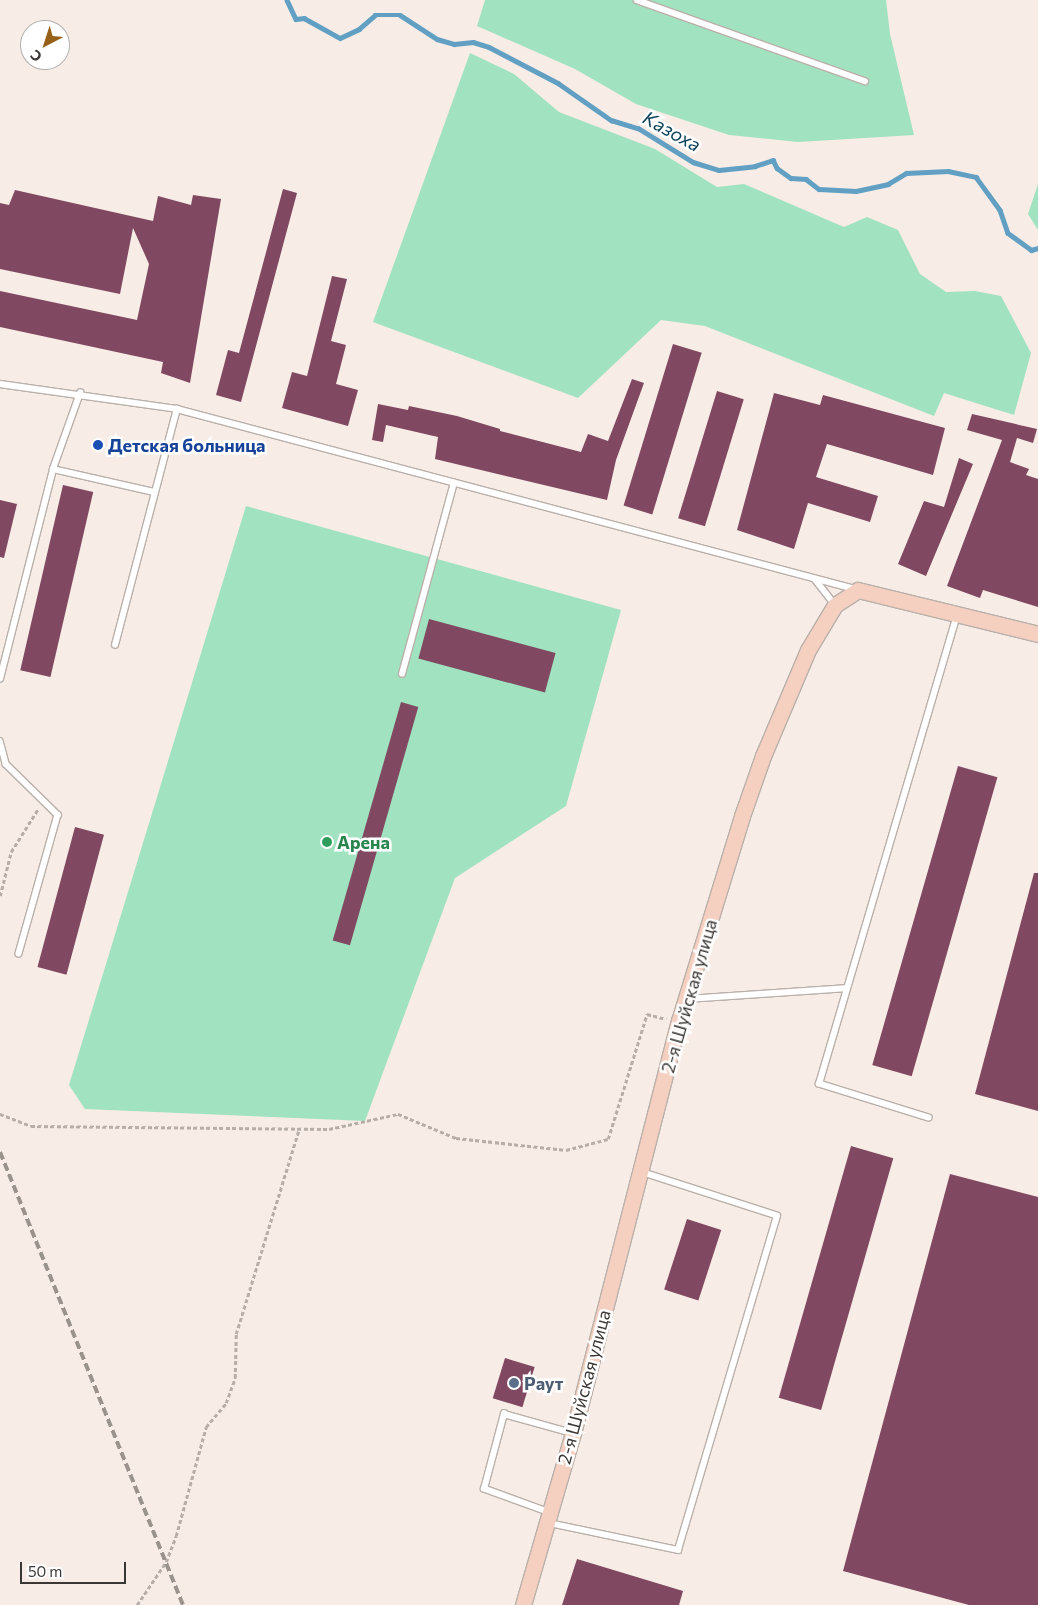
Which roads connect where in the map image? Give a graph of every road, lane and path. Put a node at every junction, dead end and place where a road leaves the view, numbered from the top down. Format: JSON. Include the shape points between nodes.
{"nodes":[{"id":1,"x":637,"y":0,"type":"edge"},
{"id":2,"x":866,"y":81,"type":"dead end"},
{"id":3,"x":0,"y":384,"type":"edge"},
{"id":4,"x":80,"y":393,"type":"junction"},
{"id":5,"x":177,"y":409,"type":"junction"},
{"id":6,"x":53,"y":470,"type":"junction"},
{"id":7,"x":454,"y":483,"type":"junction"},
{"id":8,"x":154,"y":492,"type":"junction"},
{"id":9,"x":815,"y":579,"type":"junction"},
{"id":10,"x":858,"y":590,"type":"junction"},
{"id":11,"x":835,"y":605,"type":"junction"},
{"id":12,"x":958,"y":614,"type":"junction"},
{"id":13,"x":1038,"y":634,"type":"edge"},
{"id":14,"x":116,"y":645,"type":"dead end"},
{"id":15,"x":402,"y":674,"type":"dead end"},
{"id":16,"x":0,"y":678,"type":"edge"},
{"id":17,"x":0,"y":741,"type":"edge"},
{"id":18,"x":43,"y":801,"type":"junction"},
{"id":19,"x":0,"y":896,"type":"edge"},
{"id":20,"x":19,"y":954,"type":"dead end"},
{"id":21,"x":846,"y":988,"type":"junction"},
{"id":22,"x":686,"y":999,"type":"junction"},
{"id":23,"x":679,"y":1021,"type":"junction"},
{"id":24,"x":0,"y":1114,"type":"edge"},
{"id":25,"x":929,"y":1118,"type":"dead end"},
{"id":26,"x":298,"y":1129,"type":"junction"},
{"id":27,"x":641,"y":1172,"type":"junction"},
{"id":28,"x":573,"y":1433,"type":"junction"},
{"id":29,"x":548,"y":1518,"type":"junction"},
{"id":30,"x":137,"y":1605,"type":"edge"},
{"id":31,"x":523,"y":1605,"type":"edge"}],
"edges":[{"from":1,"to":2,"type":"lane"},
{"from":3,"to":4,"type":"lane"},
{"from":4,"to":5,"type":"lane"},
{"from":4,"to":6,"type":"lane"},
{"from":5,"to":7,"type":"lane"},
{"from":5,"to":8,"type":"lane"},
{"from":6,"to":8,"type":"lane"},
{"from":6,"to":16,"type":"lane"},
{"from":7,"to":9,"type":"lane"},
{"from":7,"to":15,"type":"lane"},
{"from":8,"to":14,"type":"lane"},
{"from":9,"to":10,"type":"lane"},
{"from":9,"to":11,"type":"lane"},
{"from":10,"to":11,"type":"street","name":"2-я Шуйская улица"},
{"from":10,"to":12,"type":"street"},
{"from":11,"to":22,"type":"street","name":"2-я Шуйская улица","via":[[808,650],[763,756]]},
{"from":12,"to":13,"type":"street"},
{"from":12,"to":21,"type":"lane"},
{"from":17,"to":18,"type":"lane","via":[[6,764]]},
{"from":18,"to":19,"type":"path","via":[[12,852]]},
{"from":18,"to":20,"type":"lane","via":[[58,815]]},
{"from":21,"to":22,"type":"lane"},
{"from":21,"to":25,"type":"lane","via":[[819,1084]]},
{"from":22,"to":23,"type":"street","name":"2-я Шуйская улица"},
{"from":23,"to":26,"type":"path","via":[[647,1014],[608,1139],[566,1150],[466,1139],[398,1114],[330,1129]]},
{"from":23,"to":27,"type":"street","name":"2-я Шуйская улица"},
{"from":24,"to":26,"type":"path","via":[[31,1126]]},
{"from":26,"to":30,"type":"path","via":[[236,1334],[235,1378],[226,1403],[206,1427],[166,1562]]},
{"from":27,"to":28,"type":"street","name":"2-я Шуйская улица"},
{"from":27,"to":29,"type":"lane","via":[[777,1216],[678,1550]]},
{"from":28,"to":29,"type":"street","name":"2-я Шуйская улица"},
{"from":28,"to":29,"type":"lane","via":[[504,1414],[484,1489]]},
{"from":29,"to":31,"type":"street","name":"2-я Шуйская улица"}]}
